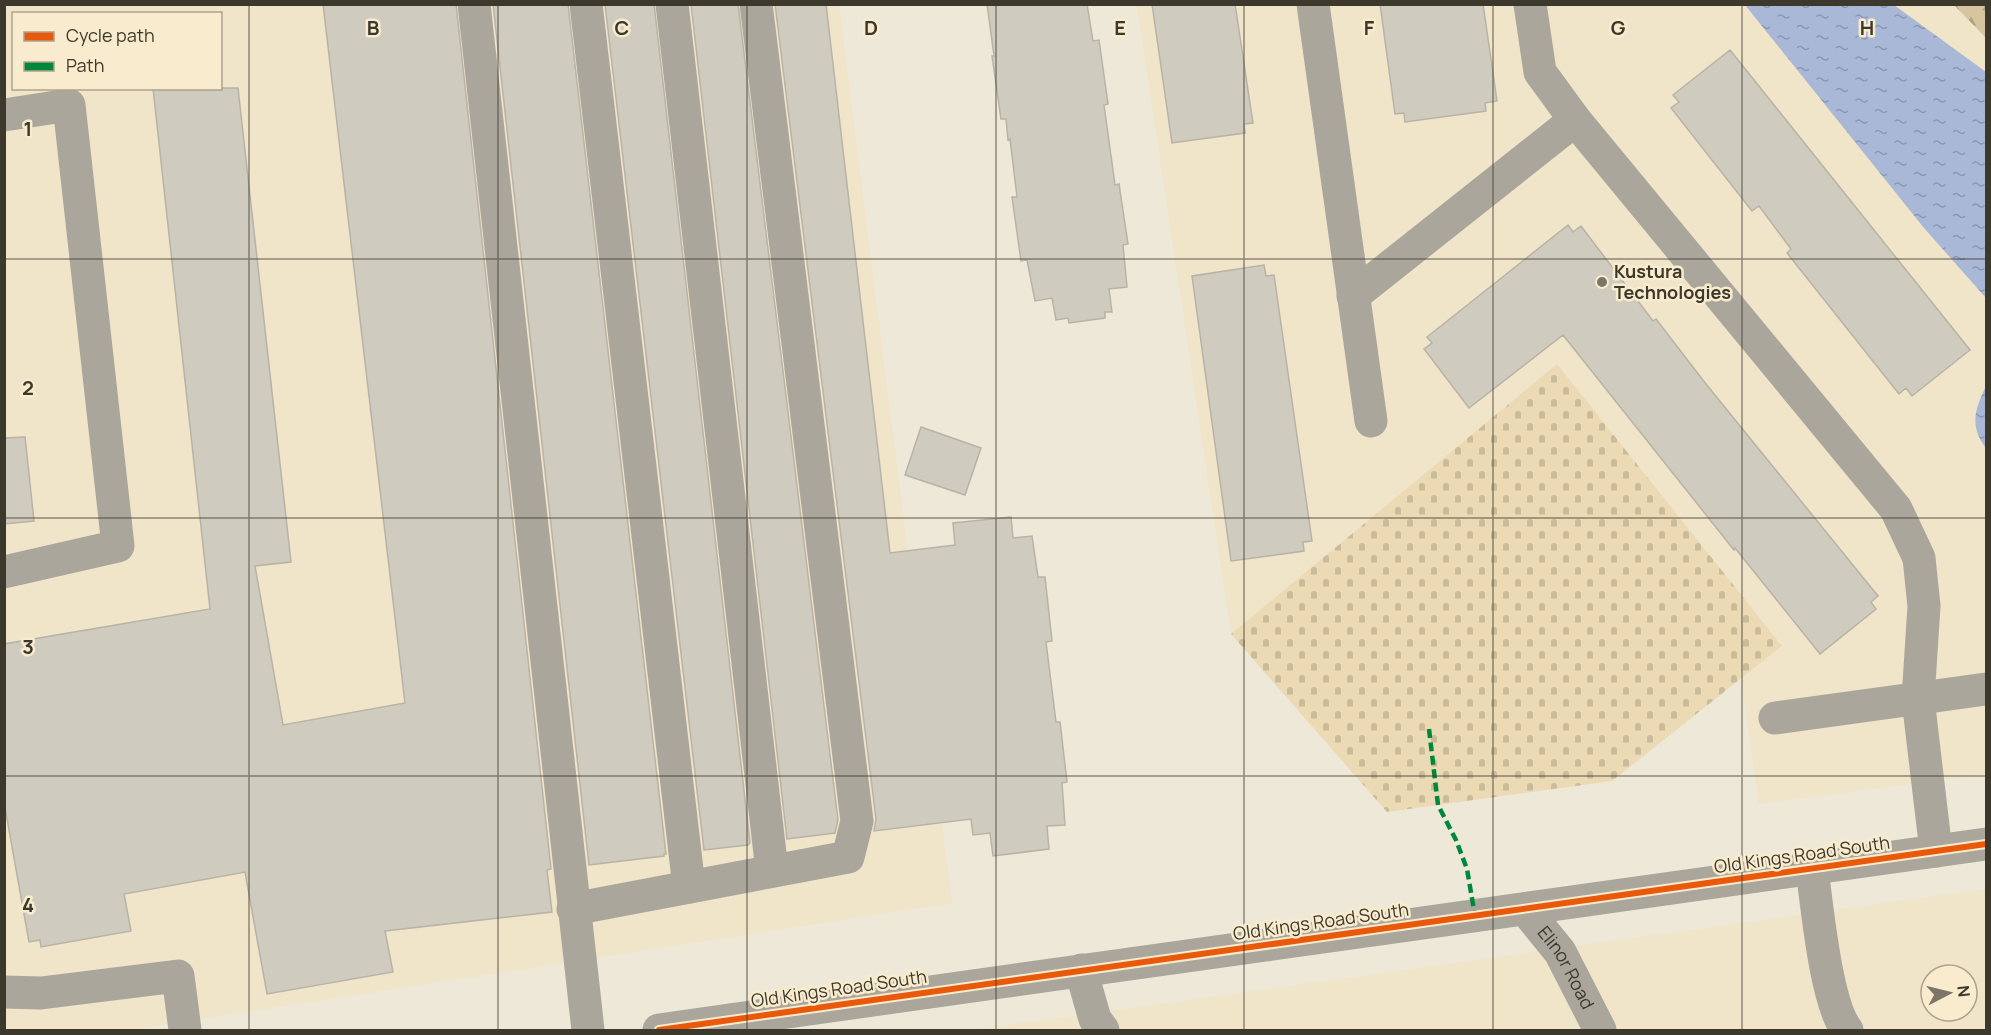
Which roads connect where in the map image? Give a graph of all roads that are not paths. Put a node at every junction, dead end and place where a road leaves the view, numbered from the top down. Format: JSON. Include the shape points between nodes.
{"nodes":[{"id":1,"x":474,"y":4,"type":"edge"},
{"id":2,"x":586,"y":4,"type":"edge"},
{"id":3,"x":672,"y":4,"type":"edge"},
{"id":4,"x":756,"y":4,"type":"edge"},
{"id":5,"x":1313,"y":4,"type":"edge"},
{"id":6,"x":1530,"y":4,"type":"edge"},
{"id":7,"x":4,"y":115,"type":"edge"},
{"id":8,"x":1575,"y":120,"type":"junction"},
{"id":9,"x":1353,"y":296,"type":"junction"},
{"id":10,"x":1371,"y":421,"type":"dead end"},
{"id":11,"x":4,"y":572,"type":"edge"},
{"id":12,"x":1986,"y":689,"type":"edge"},
{"id":13,"x":1918,"y":699,"type":"junction"},
{"id":14,"x":1776,"y":718,"type":"dead end"},
{"id":15,"x":1986,"y":844,"type":"edge"},
{"id":16,"x":1936,"y":851,"type":"junction"},
{"id":17,"x":1812,"y":869,"type":"junction"},
{"id":18,"x":772,"y":872,"type":"junction"},
{"id":19,"x":689,"y":887,"type":"junction"},
{"id":20,"x":573,"y":909,"type":"junction"},
{"id":21,"x":1525,"y":909,"type":"junction"},
{"id":22,"x":1081,"y":970,"type":"junction"},
{"id":23,"x":4,"y":992,"type":"edge"},
{"id":24,"x":185,"y":1030,"type":"edge"},
{"id":25,"x":588,"y":1030,"type":"edge"},
{"id":26,"x":659,"y":1030,"type":"edge"},
{"id":27,"x":1103,"y":1030,"type":"edge"},
{"id":28,"x":1600,"y":1030,"type":"edge"},
{"id":29,"x":1847,"y":1030,"type":"edge"}],
"edges":[{"from":1,"to":20,"type":"street"},
{"from":2,"to":19,"type":"street"},
{"from":3,"to":18,"type":"street"},
{"from":4,"to":18,"type":"street","via":[[857,821],[848,857]]},
{"from":5,"to":9,"type":"street"},
{"from":6,"to":8,"type":"street","via":[[1540,72]]},
{"from":7,"to":11,"type":"street","via":[[69,105],[118,546]]},
{"from":8,"to":9,"type":"street"},
{"from":8,"to":13,"type":"street","via":[[1896,508],[1919,558],[1924,606]]},
{"from":9,"to":10,"type":"street"},
{"from":12,"to":13,"type":"street"},
{"from":13,"to":14,"type":"street"},
{"from":13,"to":16,"type":"street"},
{"from":15,"to":16,"type":"street","name":"Old Kings Road South"},
{"from":16,"to":17,"type":"street","name":"Old Kings Road South"},
{"from":17,"to":21,"type":"street","name":"Old Kings Road South"},
{"from":17,"to":29,"type":"street","via":[[1833,996]]},
{"from":18,"to":19,"type":"street"},
{"from":19,"to":20,"type":"street"},
{"from":20,"to":25,"type":"street"},
{"from":21,"to":22,"type":"street","name":"Old Kings Road South"},
{"from":21,"to":28,"type":"street","name":"Elinor Road","via":[[1560,952]]},
{"from":22,"to":26,"type":"street","name":"Old Kings Road South"},
{"from":22,"to":27,"type":"street","via":[[1095,1019]]},
{"from":23,"to":24,"type":"street","via":[[42,993],[178,976]]}]}
